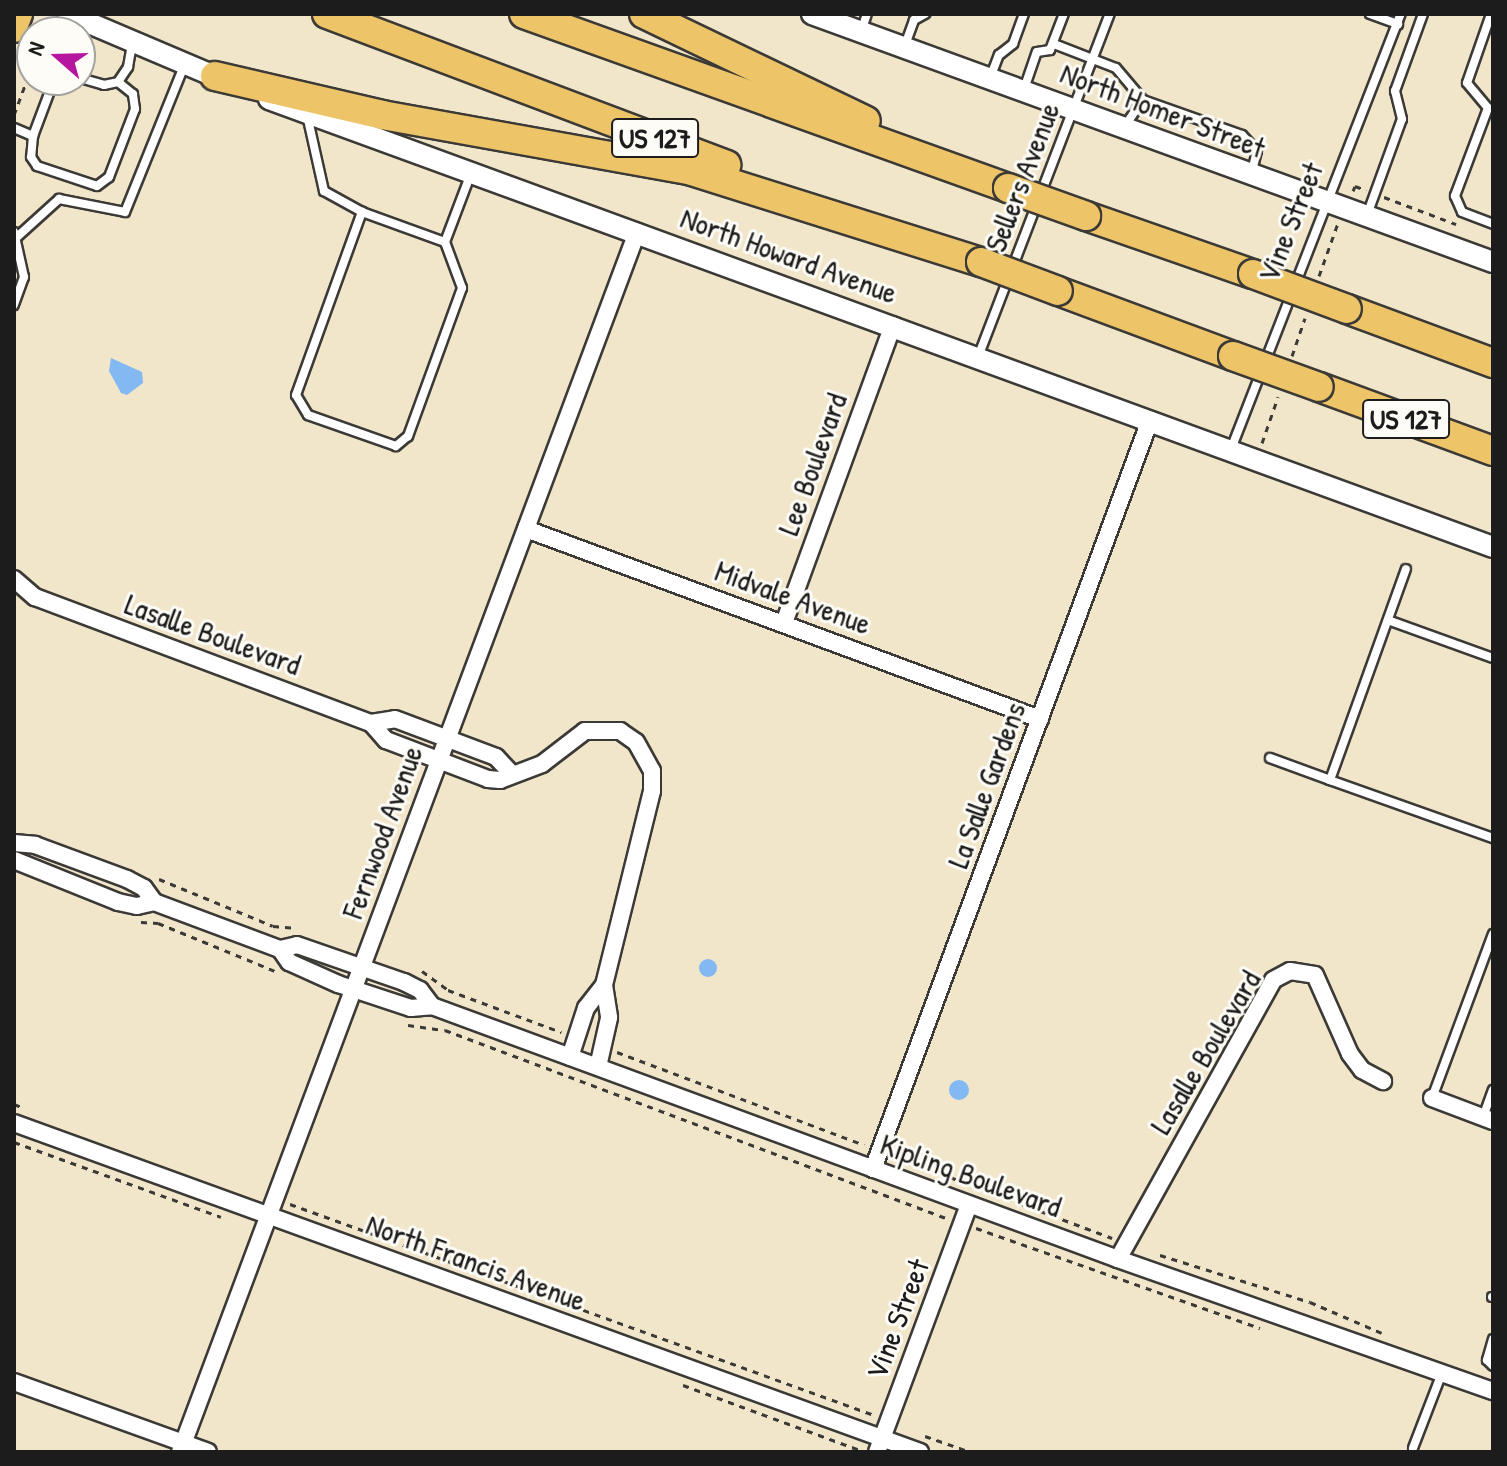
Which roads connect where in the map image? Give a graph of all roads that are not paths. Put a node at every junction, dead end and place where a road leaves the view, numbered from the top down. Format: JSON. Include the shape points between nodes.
{"nodes":[{"id":1,"x":20,"y":14,"type":"edge"},
{"id":2,"x":68,"y":14,"type":"edge"},
{"id":3,"x":327,"y":14,"type":"edge"},
{"id":4,"x":524,"y":14,"type":"edge"},
{"id":5,"x":644,"y":14,"type":"edge"},
{"id":6,"x":812,"y":14,"type":"edge"},
{"id":7,"x":925,"y":14,"type":"edge"},
{"id":8,"x":1024,"y":14,"type":"edge"},
{"id":9,"x":1064,"y":14,"type":"edge"},
{"id":10,"x":1110,"y":14,"type":"edge"},
{"id":11,"x":1370,"y":14,"type":"edge"},
{"id":12,"x":1401,"y":14,"type":"edge"},
{"id":13,"x":1423,"y":14,"type":"edge"},
{"id":14,"x":1491,"y":14,"type":"edge"},
{"id":15,"x":864,"y":23,"type":"edge"},
{"id":16,"x":1398,"y":24,"type":"junction"},
{"id":17,"x":14,"y":30,"type":"edge"},
{"id":18,"x":132,"y":43,"type":"junction"},
{"id":19,"x":1054,"y":44,"type":"junction"},
{"id":20,"x":904,"y":47,"type":"junction"},
{"id":21,"x":1093,"y":58,"type":"junction"},
{"id":22,"x":184,"y":65,"type":"junction"},
{"id":23,"x":215,"y":76,"type":"junction"},
{"id":24,"x":990,"y":78,"type":"junction"},
{"id":25,"x":118,"y":82,"type":"junction"},
{"id":26,"x":96,"y":83,"type":"edge"},
{"id":27,"x":1376,"y":84,"type":"junction"},
{"id":28,"x":1024,"y":89,"type":"junction"},
{"id":29,"x":1395,"y":91,"type":"junction"},
{"id":30,"x":48,"y":96,"type":"edge"},
{"id":31,"x":1143,"y":100,"type":"junction"},
{"id":32,"x":1075,"y":109,"type":"junction"},
{"id":33,"x":1490,"y":109,"type":"edge"},
{"id":34,"x":306,"y":114,"type":"junction"},
{"id":35,"x":1124,"y":127,"type":"junction"},
{"id":36,"x":14,"y":128,"type":"edge"},
{"id":37,"x":33,"y":136,"type":"junction"},
{"id":38,"x":470,"y":176,"type":"junction"},
{"id":39,"x":1251,"y":176,"type":"junction"},
{"id":40,"x":1008,"y":188,"type":"junction"},
{"id":41,"x":1335,"y":206,"type":"junction"},
{"id":42,"x":362,"y":212,"type":"junction"},
{"id":43,"x":1367,"y":216,"type":"junction"},
{"id":44,"x":1493,"y":224,"type":"edge"},
{"id":45,"x":637,"y":232,"type":"junction"},
{"id":46,"x":16,"y":235,"type":"edge"},
{"id":47,"x":445,"y":242,"type":"junction"},
{"id":48,"x":981,"y":262,"type":"junction"},
{"id":49,"x":1493,"y":262,"type":"edge"},
{"id":50,"x":14,"y":305,"type":"edge"},
{"id":51,"x":893,"y":325,"type":"junction"},
{"id":52,"x":978,"y":357,"type":"junction"},
{"id":53,"x":1493,"y":363,"type":"edge"},
{"id":54,"x":1150,"y":420,"type":"junction"},
{"id":55,"x":1230,"y":450,"type":"junction"},
{"id":56,"x":1493,"y":451,"type":"edge"},
{"id":57,"x":526,"y":529,"type":"junction"},
{"id":58,"x":1493,"y":547,"type":"edge"},
{"id":59,"x":1406,"y":569,"type":"dead end"},
{"id":60,"x":14,"y":579,"type":"edge"},
{"id":61,"x":35,"y":597,"type":"junction"},
{"id":62,"x":14,"y":599,"type":"edge"},
{"id":63,"x":1388,"y":620,"type":"junction"},
{"id":64,"x":784,"y":623,"type":"junction"},
{"id":65,"x":1493,"y":658,"type":"edge"},
{"id":66,"x":1040,"y":719,"type":"junction"},
{"id":67,"x":371,"y":723,"type":"junction"},
{"id":68,"x":447,"y":738,"type":"junction"},
{"id":69,"x":1270,"y":758,"type":"dead end"},
{"id":70,"x":438,"y":761,"type":"junction"},
{"id":71,"x":512,"y":774,"type":"junction"},
{"id":72,"x":1330,"y":780,"type":"junction"},
{"id":73,"x":1493,"y":838,"type":"edge"},
{"id":74,"x":14,"y":843,"type":"edge"},
{"id":75,"x":14,"y":860,"type":"edge"},
{"id":76,"x":154,"y":902,"type":"junction"},
{"id":77,"x":1493,"y":934,"type":"edge"},
{"id":78,"x":280,"y":949,"type":"junction"},
{"id":79,"x":360,"y":967,"type":"junction"},
{"id":80,"x":604,"y":985,"type":"junction"},
{"id":81,"x":353,"y":989,"type":"junction"},
{"id":82,"x":432,"y":1006,"type":"junction"},
{"id":83,"x":570,"y":1057,"type":"junction"},
{"id":84,"x":598,"y":1067,"type":"junction"},
{"id":85,"x":1383,"y":1081,"type":"dead end"},
{"id":86,"x":1493,"y":1090,"type":"edge"},
{"id":87,"x":1432,"y":1098,"type":"joint"},
{"id":88,"x":1488,"y":1119,"type":"edge"},
{"id":89,"x":14,"y":1123,"type":"edge"},
{"id":90,"x":873,"y":1169,"type":"junction"},
{"id":91,"x":969,"y":1205,"type":"junction"},
{"id":92,"x":267,"y":1215,"type":"junction"},
{"id":93,"x":1118,"y":1259,"type":"junction"},
{"id":94,"x":1493,"y":1339,"type":"edge"},
{"id":95,"x":1493,"y":1366,"type":"edge"},
{"id":96,"x":1442,"y":1372,"type":"junction"},
{"id":97,"x":14,"y":1382,"type":"edge"},
{"id":98,"x":1493,"y":1391,"type":"edge"},
{"id":99,"x":880,"y":1446,"type":"edge"},
{"id":100,"x":182,"y":1448,"type":"edge"},
{"id":101,"x":1413,"y":1448,"type":"dead end"},
{"id":102,"x":208,"y":1452,"type":"edge"},
{"id":103,"x":920,"y":1452,"type":"edge"}],
"edges":[{"from":1,"to":17,"type":"main road"},
{"from":2,"to":18,"type":"street","name":"North Howard Avenue"},
{"from":3,"to":48,"type":"highway","number":"US 127"},
{"from":4,"to":40,"type":"highway","number":"US 127"},
{"from":5,"to":40,"type":"highway"},
{"from":6,"to":15,"type":"street","name":"North Homer Street"},
{"from":7,"to":20,"type":"lane","via":[[914,20]]},
{"from":8,"to":24,"type":"lane","via":[[1013,44],[999,55]]},
{"from":9,"to":19,"type":"lane"},
{"from":10,"to":21,"type":"lane","name":"Sellers Avenue"},
{"from":11,"to":16,"type":"lane"},
{"from":12,"to":16,"type":"lane","name":"Vine Street"},
{"from":13,"to":29,"type":"lane"},
{"from":14,"to":33,"type":"lane","via":[[1467,83]]},
{"from":15,"to":20,"type":"street","name":"North Homer Street"},
{"from":16,"to":27,"type":"lane","name":"Vine Street"},
{"from":18,"to":22,"type":"street","name":"North Howard Avenue"},
{"from":18,"to":25,"type":"lane","via":[[128,67]]},
{"from":19,"to":21,"type":"lane"},
{"from":19,"to":28,"type":"lane","via":[[1037,52]]},
{"from":20,"to":24,"type":"street","name":"North Homer Street"},
{"from":21,"to":31,"type":"lane","via":[[1116,68]]},
{"from":21,"to":32,"type":"lane","name":"Sellers Avenue"},
{"from":22,"to":23,"type":"street","name":"North Howard Avenue"},
{"from":22,"to":46,"type":"lane","via":[[125,212],[59,199]]},
{"from":23,"to":34,"type":"street","name":"North Howard Avenue"},
{"from":23,"to":48,"type":"highway","via":[[382,115],[692,171]]},
{"from":24,"to":28,"type":"street","name":"North Homer Street"},
{"from":25,"to":26,"type":"lane"},
{"from":25,"to":37,"type":"lane","via":[[133,94],[135,109],[103,183],[89,186],[37,166]]},
{"from":27,"to":29,"type":"lane"},
{"from":27,"to":41,"type":"lane","name":"Vine Street"},
{"from":28,"to":32,"type":"street","name":"North Homer Street"},
{"from":29,"to":43,"type":"lane","via":[[1402,119]]},
{"from":30,"to":37,"type":"lane"},
{"from":31,"to":35,"type":"lane"},
{"from":31,"to":39,"type":"lane","via":[[1252,142],[1257,151]]},
{"from":32,"to":35,"type":"street","name":"North Homer Street"},
{"from":32,"to":52,"type":"lane","name":"Sellers Avenue"},
{"from":33,"to":44,"type":"lane","via":[[1455,202],[1462,212]]},
{"from":34,"to":38,"type":"street","name":"North Howard Avenue"},
{"from":34,"to":42,"type":"lane","via":[[324,191]]},
{"from":35,"to":39,"type":"street","name":"North Homer Street"},
{"from":36,"to":37,"type":"lane"},
{"from":38,"to":45,"type":"street","name":"North Howard Avenue"},
{"from":38,"to":47,"type":"lane"},
{"from":39,"to":41,"type":"street","name":"North Homer Street"},
{"from":40,"to":53,"type":"highway","number":"US 127","bridge":true},
{"from":41,"to":43,"type":"street","name":"North Homer Street"},
{"from":41,"to":55,"type":"lane","name":"Vine Street"},
{"from":42,"to":47,"type":"lane"},
{"from":42,"to":47,"type":"lane","via":[[296,395],[308,415],[390,445],[402,444],[408,436],[462,299],[452,250]]},
{"from":43,"to":49,"type":"street","name":"North Homer Street"},
{"from":45,"to":51,"type":"street","name":"North Howard Avenue"},
{"from":45,"to":57,"type":"street","name":"Fernwood Avenue"},
{"from":46,"to":50,"type":"lane","via":[[24,277]]},
{"from":48,"to":56,"type":"highway","number":"US 127","bridge":true},
{"from":51,"to":52,"type":"street","name":"North Howard Avenue"},
{"from":51,"to":64,"type":"street","name":"Lee Boulevard"},
{"from":52,"to":54,"type":"street","name":"North Howard Avenue"},
{"from":54,"to":55,"type":"street","name":"North Howard Avenue"},
{"from":54,"to":66,"type":"street","name":"La Salle Gardens"},
{"from":55,"to":58,"type":"street","name":"North Howard Avenue"},
{"from":57,"to":64,"type":"street","name":"Midvale Avenue"},
{"from":57,"to":68,"type":"street","name":"Fernwood Avenue"},
{"from":59,"to":63,"type":"lane"},
{"from":60,"to":61,"type":"street","name":"Lasalle Boulevard"},
{"from":61,"to":62,"type":"street","name":"Lasalle Boulevard"},
{"from":61,"to":67,"type":"street","name":"Lasalle Boulevard"},
{"from":63,"to":65,"type":"lane"},
{"from":63,"to":72,"type":"lane"},
{"from":64,"to":66,"type":"street","name":"Midvale Avenue"},
{"from":66,"to":90,"type":"street","name":"La Salle Gardens"},
{"from":67,"to":68,"type":"street","name":"Lasalle Boulevard","via":[[395,719]]},
{"from":67,"to":70,"type":"street","name":"Lasalle Boulevard","via":[[386,740]]},
{"from":68,"to":70,"type":"street","name":"Fernwood Avenue"},
{"from":68,"to":71,"type":"street","name":"Lasalle Boulevard","via":[[496,757]]},
{"from":69,"to":72,"type":"lane"},
{"from":70,"to":71,"type":"street","name":"Lasalle Boulevard","via":[[488,779]]},
{"from":70,"to":79,"type":"street","name":"Fernwood Avenue"},
{"from":71,"to":80,"type":"street","name":"Lasalle Boulevard","via":[[542,764],[569,740],[595,729],[620,731],[646,754],[652,791]]},
{"from":72,"to":73,"type":"lane"},
{"from":74,"to":76,"type":"street","name":"Kipling Boulevard","via":[[35,845],[127,879],[144,888]]},
{"from":75,"to":76,"type":"street","name":"Kipling Boulevard","via":[[118,902]]},
{"from":76,"to":78,"type":"street","name":"Kipling Boulevard"},
{"from":77,"to":87,"type":"lane"},
{"from":78,"to":79,"type":"street","name":"Kipling Boulevard","via":[[297,945]]},
{"from":78,"to":81,"type":"street","name":"Kipling Boulevard","via":[[297,966]]},
{"from":79,"to":81,"type":"street","name":"Fernwood Avenue"},
{"from":79,"to":82,"type":"street","name":"Kipling Boulevard","via":[[420,990]]},
{"from":80,"to":83,"type":"street","name":"Lasalle Boulevard","via":[[592,997]]},
{"from":80,"to":84,"type":"street","name":"Lasalle Boulevard","via":[[609,1007]]},
{"from":81,"to":82,"type":"street","name":"Kipling Boulevard","via":[[411,1008]]},
{"from":81,"to":92,"type":"street","name":"Fernwood Avenue"},
{"from":82,"to":83,"type":"street","name":"Kipling Boulevard"},
{"from":83,"to":84,"type":"street","name":"Kipling Boulevard"},
{"from":84,"to":90,"type":"street","name":"Kipling Boulevard"},
{"from":85,"to":93,"type":"street","name":"Lasalle Boulevard","via":[[1362,1070],[1350,1054],[1315,975],[1290,971],[1273,980]]},
{"from":86,"to":88,"type":"lane"},
{"from":87,"to":88,"type":"street"},
{"from":89,"to":92,"type":"street","name":"North Francis Avenue"},
{"from":90,"to":91,"type":"street","name":"Kipling Boulevard"},
{"from":91,"to":93,"type":"street","name":"Kipling Boulevard"},
{"from":91,"to":99,"type":"street","name":"Vine Street"},
{"from":92,"to":99,"type":"street","name":"North Francis Avenue"},
{"from":92,"to":100,"type":"street","name":"Fernwood Avenue"},
{"from":93,"to":96,"type":"street","name":"Kipling Boulevard"},
{"from":94,"to":95,"type":"lane","via":[[1487,1360]]},
{"from":96,"to":98,"type":"street","name":"Kipling Boulevard"},
{"from":96,"to":101,"type":"lane"},
{"from":97,"to":100,"type":"street"},
{"from":99,"to":103,"type":"street","name":"North Francis Avenue"},
{"from":100,"to":102,"type":"street"}]}
